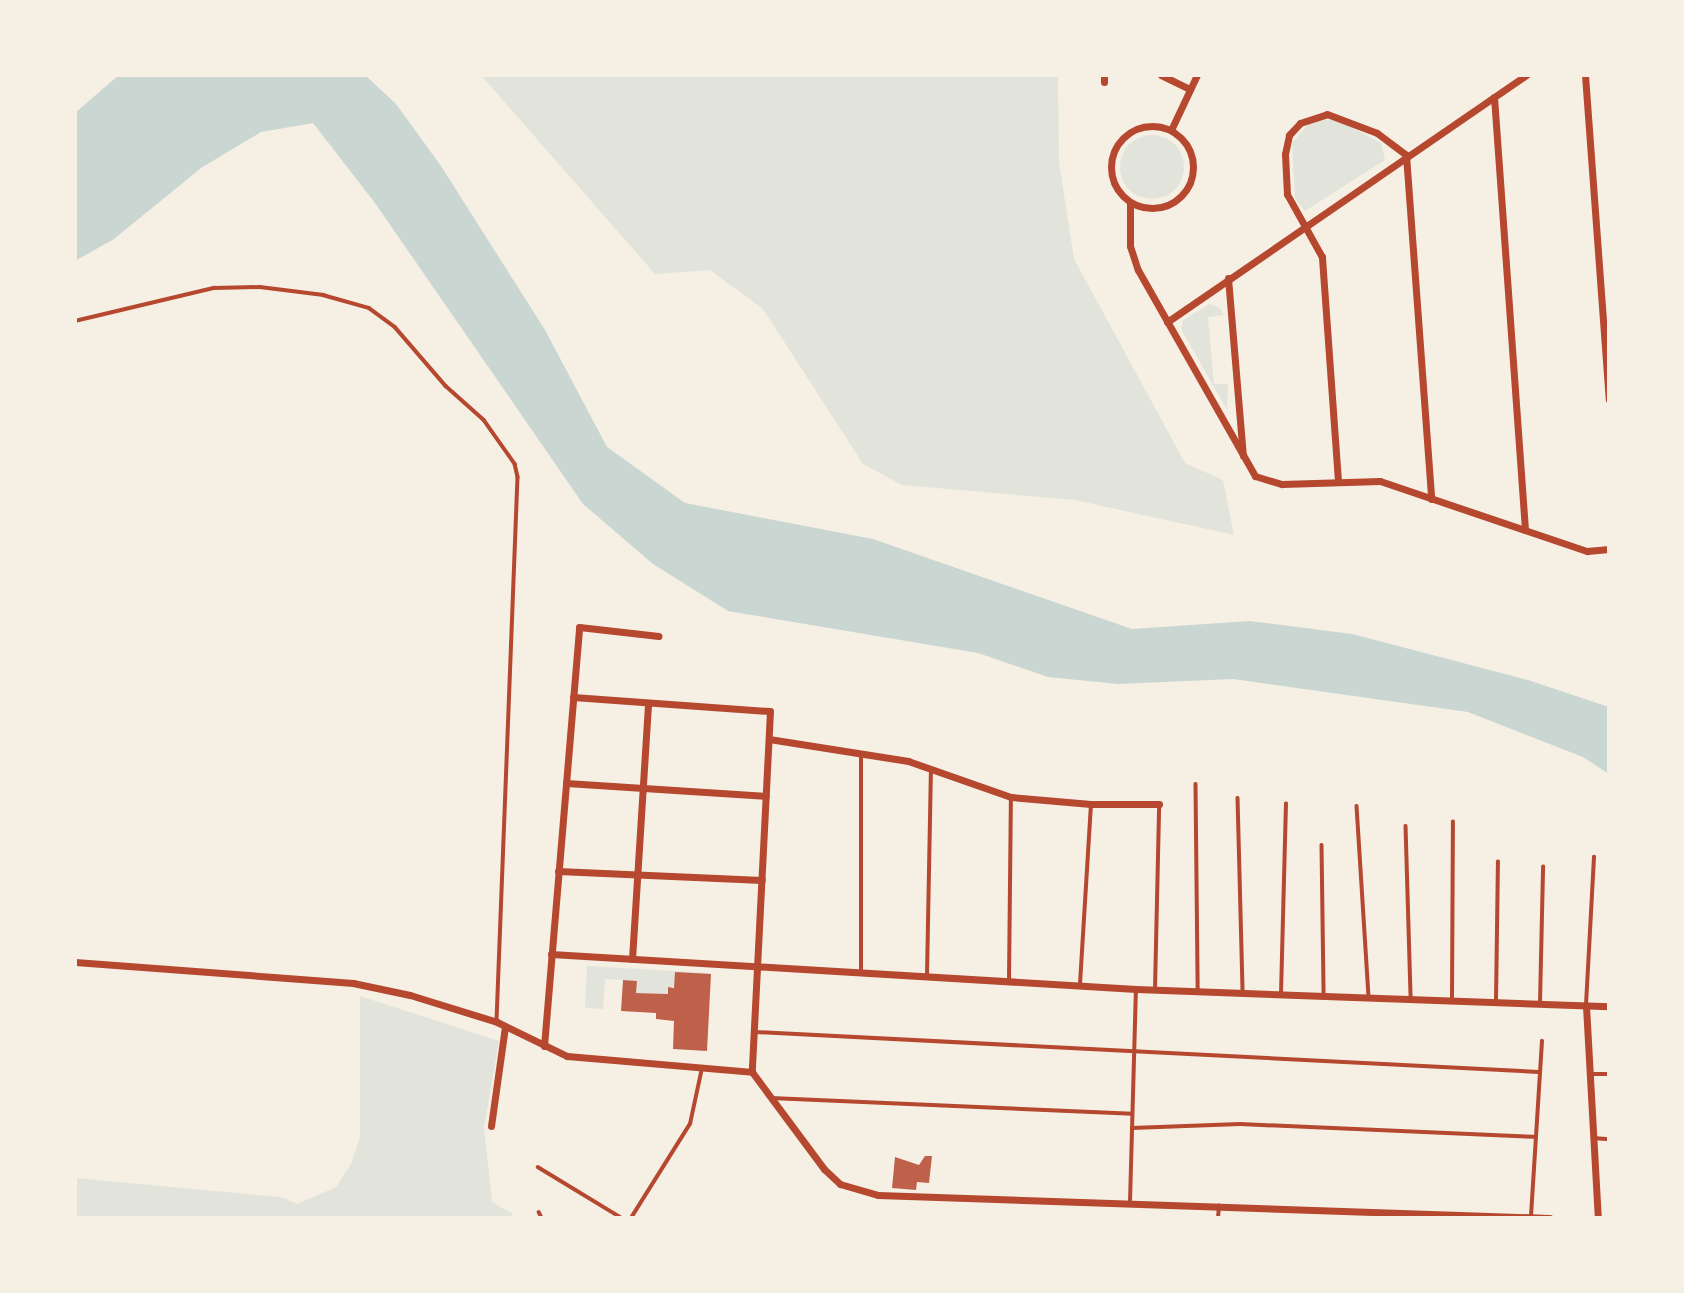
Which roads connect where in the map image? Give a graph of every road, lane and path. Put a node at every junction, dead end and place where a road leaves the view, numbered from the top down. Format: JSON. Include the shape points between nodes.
{"nodes":[{"id":1,"x":1161,"y":75,"type":"edge"},
{"id":2,"x":1197,"y":75,"type":"edge"},
{"id":3,"x":1527,"y":75,"type":"edge"},
{"id":4,"x":1585,"y":75,"type":"edge"},
{"id":5,"x":1190,"y":89,"type":"junction"},
{"id":6,"x":1494,"y":96,"type":"junction"},
{"id":7,"x":1171,"y":130,"type":"junction"},
{"id":8,"x":1406,"y":155,"type":"junction"},
{"id":9,"x":1130,"y":203,"type":"junction"},
{"id":10,"x":1304,"y":226,"type":"junction"},
{"id":11,"x":1228,"y":278,"type":"junction"},
{"id":12,"x":75,"y":321,"type":"edge"},
{"id":13,"x":1167,"y":322,"type":"junction"},
{"id":14,"x":1609,"y":400,"type":"edge"},
{"id":15,"x":1243,"y":460,"type":"junction"},
{"id":16,"x":1338,"y":481,"type":"junction"},
{"id":17,"x":1431,"y":499,"type":"junction"},
{"id":18,"x":1525,"y":530,"type":"junction"},
{"id":19,"x":1609,"y":548,"type":"edge"},
{"id":20,"x":658,"y":636,"type":"dead end"},
{"id":21,"x":573,"y":697,"type":"junction"},
{"id":22,"x":648,"y":703,"type":"junction"},
{"id":23,"x":769,"y":739,"type":"junction"},
{"id":24,"x":861,"y":754,"type":"junction"},
{"id":25,"x":931,"y":772,"type":"junction"},
{"id":26,"x":566,"y":783,"type":"junction"},
{"id":27,"x":1196,"y":784,"type":"dead end"},
{"id":28,"x":643,"y":790,"type":"junction"},
{"id":29,"x":766,"y":796,"type":"junction"},
{"id":30,"x":1011,"y":797,"type":"junction"},
{"id":31,"x":1238,"y":798,"type":"dead end"},
{"id":32,"x":1091,"y":804,"type":"junction"},
{"id":33,"x":1159,"y":804,"type":"joint"},
{"id":34,"x":1286,"y":804,"type":"dead end"},
{"id":35,"x":1357,"y":806,"type":"dead end"},
{"id":36,"x":1453,"y":822,"type":"dead end"},
{"id":37,"x":1406,"y":826,"type":"dead end"},
{"id":38,"x":1322,"y":845,"type":"dead end"},
{"id":39,"x":1594,"y":857,"type":"dead end"},
{"id":40,"x":1498,"y":862,"type":"dead end"},
{"id":41,"x":1543,"y":867,"type":"dead end"},
{"id":42,"x":558,"y":871,"type":"junction"},
{"id":43,"x":638,"y":876,"type":"junction"},
{"id":44,"x":762,"y":880,"type":"junction"},
{"id":45,"x":551,"y":954,"type":"junction"},
{"id":46,"x":632,"y":959,"type":"junction"},
{"id":47,"x":75,"y":962,"type":"edge"},
{"id":48,"x":757,"y":967,"type":"junction"},
{"id":49,"x":861,"y":971,"type":"junction"},
{"id":50,"x":926,"y":975,"type":"junction"},
{"id":51,"x":1009,"y":981,"type":"junction"},
{"id":52,"x":1080,"y":985,"type":"junction"},
{"id":53,"x":1136,"y":989,"type":"junction"},
{"id":54,"x":1156,"y":989,"type":"junction"},
{"id":55,"x":1198,"y":991,"type":"junction"},
{"id":56,"x":1243,"y":992,"type":"junction"},
{"id":57,"x":1281,"y":994,"type":"junction"},
{"id":58,"x":1324,"y":996,"type":"junction"},
{"id":59,"x":1369,"y":996,"type":"junction"},
{"id":60,"x":1411,"y":998,"type":"junction"},
{"id":61,"x":1452,"y":999,"type":"junction"},
{"id":62,"x":1496,"y":1001,"type":"junction"},
{"id":63,"x":1540,"y":1003,"type":"junction"},
{"id":64,"x":1586,"y":1006,"type":"junction"},
{"id":65,"x":1609,"y":1006,"type":"edge"},
{"id":66,"x":501,"y":1024,"type":"junction"},
{"id":67,"x":754,"y":1032,"type":"junction"},
{"id":68,"x":1542,"y":1041,"type":"dead end"},
{"id":69,"x":544,"y":1046,"type":"junction"},
{"id":70,"x":1134,"y":1053,"type":"junction"},
{"id":71,"x":702,"y":1068,"type":"junction"},
{"id":72,"x":752,"y":1072,"type":"junction"},
{"id":73,"x":1539,"y":1072,"type":"junction"},
{"id":74,"x":1589,"y":1074,"type":"junction"},
{"id":75,"x":1609,"y":1074,"type":"edge"},
{"id":76,"x":771,"y":1098,"type":"junction"},
{"id":77,"x":1132,"y":1114,"type":"junction"},
{"id":78,"x":491,"y":1126,"type":"dead end"},
{"id":79,"x":1132,"y":1128,"type":"junction"},
{"id":80,"x":1533,"y":1137,"type":"junction"},
{"id":81,"x":1593,"y":1138,"type":"junction"},
{"id":82,"x":1609,"y":1139,"type":"edge"},
{"id":83,"x":538,"y":1167,"type":"dead end"},
{"id":84,"x":1130,"y":1204,"type":"junction"},
{"id":85,"x":1219,"y":1206,"type":"junction"},
{"id":86,"x":539,"y":1212,"type":"dead end"},
{"id":87,"x":1525,"y":1217,"type":"edge"},
{"id":88,"x":542,"y":1218,"type":"edge"},
{"id":89,"x":622,"y":1218,"type":"edge"},
{"id":90,"x":631,"y":1218,"type":"edge"},
{"id":91,"x":1218,"y":1218,"type":"edge"},
{"id":92,"x":1550,"y":1218,"type":"edge"},
{"id":93,"x":1598,"y":1218,"type":"edge"}],
"edges":[{"from":1,"to":5,"type":"street"},
{"from":2,"to":5,"type":"street"},
{"from":3,"to":6,"type":"street"},
{"from":4,"to":14,"type":"street"},
{"from":5,"to":7,"type":"street"},
{"from":6,"to":8,"type":"street"},
{"from":6,"to":18,"type":"street"},
{"from":7,"to":9,"type":"street","via":[[1143,127],[1119,141],[1110,167],[1112,181]]},
{"from":7,"to":9,"type":"street","via":[[1181,138],[1193,162],[1188,187],[1169,205],[1156,209]]},
{"from":8,"to":10,"type":"street"},
{"from":8,"to":10,"type":"street","via":[[1377,133],[1342,116],[1327,114],[1300,123],[1289,135],[1285,154],[1287,194]]},
{"from":8,"to":17,"type":"street"},
{"from":9,"to":13,"type":"street","via":[[1130,246]]},
{"from":10,"to":11,"type":"street"},
{"from":10,"to":16,"type":"street","via":[[1322,257]]},
{"from":11,"to":13,"type":"street"},
{"from":11,"to":15,"type":"street"},
{"from":12,"to":66,"type":"lane","via":[[214,288],[260,287],[323,295],[369,308],[396,327],[446,386],[484,420],[515,464]]},
{"from":13,"to":15,"type":"street"},
{"from":15,"to":16,"type":"street","via":[[1266,482]]},
{"from":16,"to":17,"type":"street","via":[[1380,481]]},
{"from":17,"to":18,"type":"street"},
{"from":18,"to":19,"type":"street","via":[[1587,551]]},
{"from":20,"to":21,"type":"street","via":[[579,627]]},
{"from":21,"to":22,"type":"street"},
{"from":21,"to":26,"type":"street"},
{"from":22,"to":23,"type":"street","via":[[770,711]]},
{"from":22,"to":28,"type":"street"},
{"from":23,"to":24,"type":"street"},
{"from":23,"to":29,"type":"street"},
{"from":24,"to":25,"type":"street","via":[[908,761]]},
{"from":24,"to":49,"type":"lane"},
{"from":25,"to":30,"type":"street"},
{"from":25,"to":50,"type":"lane"},
{"from":26,"to":28,"type":"street"},
{"from":26,"to":42,"type":"street"},
{"from":27,"to":55,"type":"lane"},
{"from":28,"to":29,"type":"street"},
{"from":28,"to":43,"type":"street"},
{"from":29,"to":44,"type":"street"},
{"from":30,"to":32,"type":"street"},
{"from":30,"to":51,"type":"lane"},
{"from":31,"to":56,"type":"lane"},
{"from":32,"to":33,"type":"street"},
{"from":32,"to":52,"type":"lane"},
{"from":33,"to":54,"type":"lane"},
{"from":34,"to":57,"type":"lane","via":[[1280,882]]},
{"from":35,"to":59,"type":"lane"},
{"from":36,"to":61,"type":"lane"},
{"from":37,"to":60,"type":"lane"},
{"from":38,"to":58,"type":"lane"},
{"from":39,"to":64,"type":"lane"},
{"from":40,"to":62,"type":"lane"},
{"from":41,"to":63,"type":"lane"},
{"from":42,"to":43,"type":"street"},
{"from":42,"to":45,"type":"street"},
{"from":43,"to":44,"type":"street"},
{"from":43,"to":46,"type":"street"},
{"from":44,"to":48,"type":"street"},
{"from":45,"to":46,"type":"street"},
{"from":45,"to":69,"type":"street"},
{"from":46,"to":48,"type":"street"},
{"from":47,"to":66,"type":"street","via":[[352,983],[410,995]]},
{"from":48,"to":49,"type":"street"},
{"from":48,"to":67,"type":"street"},
{"from":49,"to":50,"type":"street"},
{"from":50,"to":51,"type":"street"},
{"from":51,"to":52,"type":"street"},
{"from":52,"to":53,"type":"street"},
{"from":53,"to":54,"type":"street"},
{"from":53,"to":70,"type":"lane"},
{"from":54,"to":55,"type":"street"},
{"from":55,"to":56,"type":"street"},
{"from":56,"to":57,"type":"street"},
{"from":57,"to":58,"type":"street"},
{"from":58,"to":59,"type":"street"},
{"from":59,"to":60,"type":"street"},
{"from":60,"to":61,"type":"street"},
{"from":61,"to":62,"type":"street"},
{"from":62,"to":63,"type":"street"},
{"from":63,"to":64,"type":"street"},
{"from":64,"to":65,"type":"street"},
{"from":64,"to":74,"type":"street"},
{"from":66,"to":69,"type":"street"},
{"from":66,"to":78,"type":"street"},
{"from":67,"to":70,"type":"lane"},
{"from":67,"to":72,"type":"street"},
{"from":68,"to":73,"type":"lane"},
{"from":69,"to":71,"type":"street","via":[[567,1056]]},
{"from":70,"to":73,"type":"lane"},
{"from":70,"to":77,"type":"lane"},
{"from":71,"to":72,"type":"street"},
{"from":71,"to":90,"type":"lane","via":[[690,1124]]},
{"from":72,"to":76,"type":"street"},
{"from":73,"to":80,"type":"lane"},
{"from":74,"to":75,"type":"lane"},
{"from":74,"to":81,"type":"street"},
{"from":76,"to":77,"type":"lane"},
{"from":76,"to":84,"type":"street","via":[[839,1184],[878,1195]]},
{"from":77,"to":79,"type":"lane"},
{"from":79,"to":80,"type":"lane","via":[[1240,1124]]},
{"from":79,"to":84,"type":"lane"},
{"from":80,"to":87,"type":"lane"},
{"from":81,"to":82,"type":"lane"},
{"from":81,"to":93,"type":"street"},
{"from":83,"to":89,"type":"lane"},
{"from":84,"to":85,"type":"street"},
{"from":85,"to":87,"type":"street"},
{"from":85,"to":91,"type":"lane"},
{"from":86,"to":88,"type":"lane"},
{"from":87,"to":92,"type":"street"}]}
